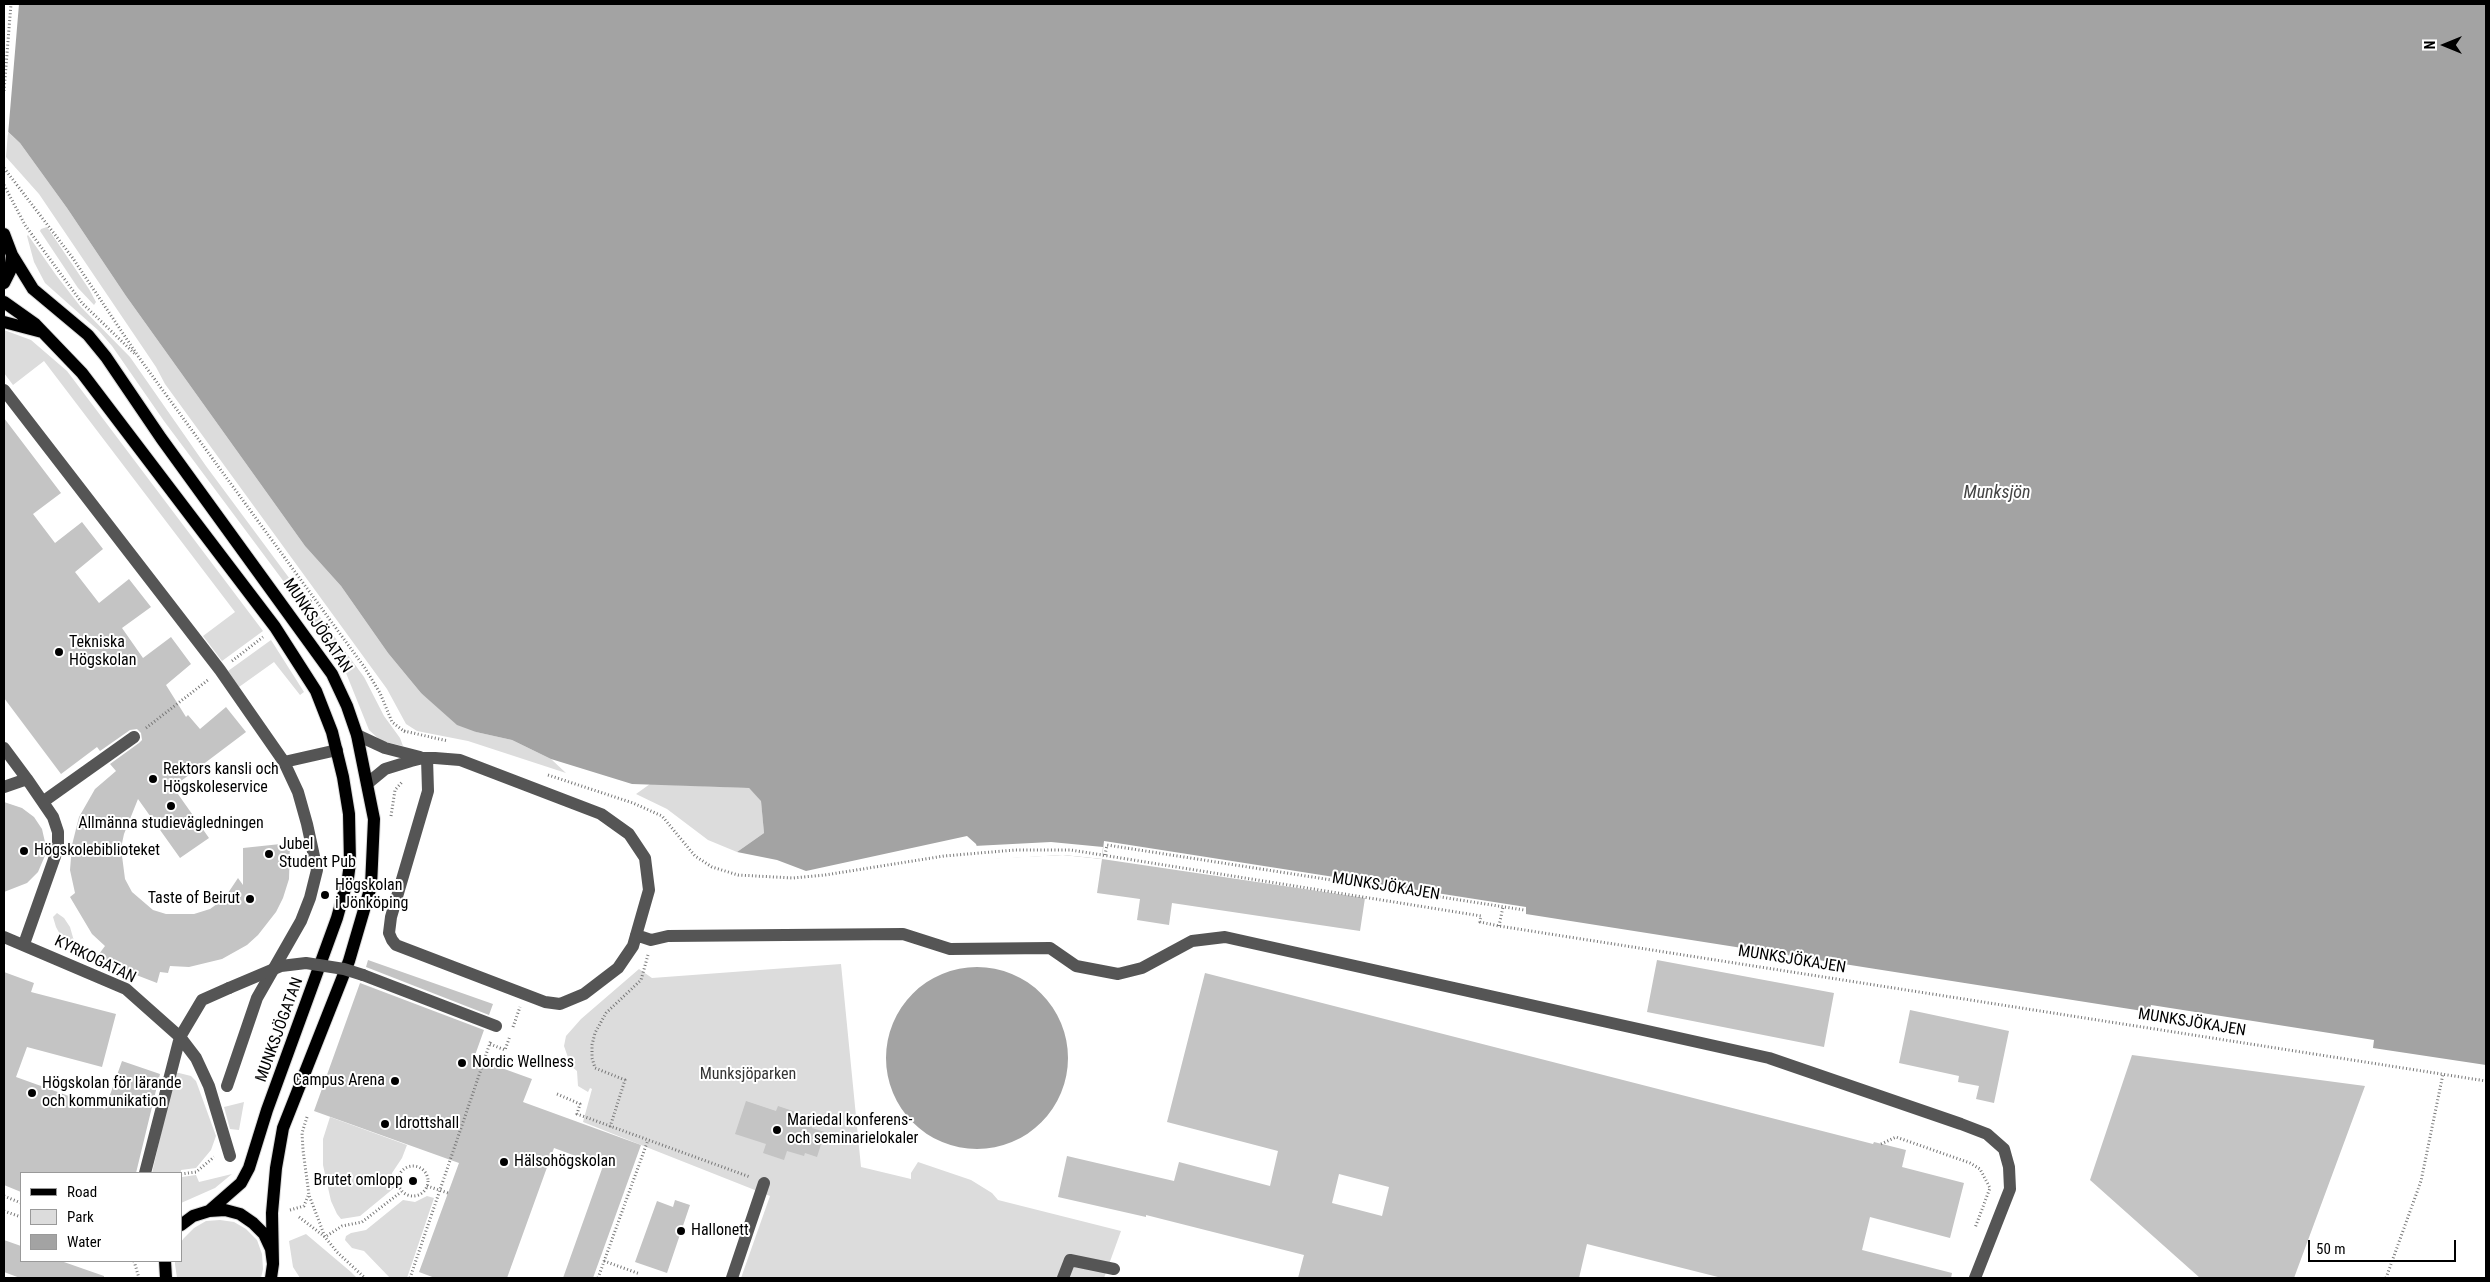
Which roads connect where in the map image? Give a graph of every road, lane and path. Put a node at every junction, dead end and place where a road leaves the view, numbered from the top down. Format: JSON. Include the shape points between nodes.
{"nodes":[{"id":1,"x":11,"y":4,"type":"edge"},
{"id":2,"x":4,"y":91,"type":"edge"},
{"id":3,"x":4,"y":168,"type":"edge"},
{"id":4,"x":4,"y":184,"type":"edge"},
{"id":5,"x":4,"y":234,"type":"edge"},
{"id":6,"x":12,"y":254,"type":"junction"},
{"id":7,"x":78,"y":264,"type":"dead end"},
{"id":8,"x":4,"y":283,"type":"edge"},
{"id":9,"x":4,"y":302,"type":"edge"},
{"id":10,"x":4,"y":322,"type":"edge"},
{"id":11,"x":44,"y":333,"type":"junction"},
{"id":12,"x":140,"y":359,"type":"dead end"},
{"id":13,"x":4,"y":390,"type":"edge"},
{"id":14,"x":313,"y":599,"type":"dead end"},
{"id":15,"x":292,"y":615,"type":"junction"},
{"id":16,"x":274,"y":628,"type":"junction"},
{"id":17,"x":220,"y":670,"type":"junction"},
{"id":18,"x":404,"y":731,"type":"dead end"},
{"id":19,"x":357,"y":735,"type":"junction"},
{"id":20,"x":134,"y":737,"type":"joint"},
{"id":21,"x":450,"y":742,"type":"dead end"},
{"id":22,"x":4,"y":748,"type":"edge"},
{"id":23,"x":337,"y":750,"type":"junction"},
{"id":24,"x":425,"y":758,"type":"junction"},
{"id":25,"x":284,"y":762,"type":"junction"},
{"id":26,"x":541,"y":772,"type":"dead end"},
{"id":27,"x":27,"y":780,"type":"junction"},
{"id":28,"x":368,"y":783,"type":"junction"},
{"id":29,"x":4,"y":787,"type":"edge"},
{"id":30,"x":44,"y":801,"type":"junction"},
{"id":31,"x":1104,"y":855,"type":"junction"},
{"id":32,"x":1503,"y":907,"type":"junction"},
{"id":33,"x":1524,"y":910,"type":"dead end"},
{"id":34,"x":1499,"y":926,"type":"junction"},
{"id":35,"x":4,"y":937,"type":"edge"},
{"id":36,"x":641,"y":937,"type":"junction"},
{"id":37,"x":24,"y":944,"type":"junction"},
{"id":38,"x":496,"y":1026,"type":"joint"},
{"id":39,"x":180,"y":1036,"type":"junction"},
{"id":40,"x":490,"y":1044,"type":"junction"},
{"id":41,"x":505,"y":1050,"type":"dead end"},
{"id":42,"x":2443,"y":1074,"type":"junction"},
{"id":43,"x":2486,"y":1081,"type":"edge"},
{"id":44,"x":227,"y":1086,"type":"dead end"},
{"id":45,"x":557,"y":1094,"type":"dead end"},
{"id":46,"x":610,"y":1126,"type":"junction"},
{"id":47,"x":303,"y":1127,"type":"dead end"},
{"id":48,"x":648,"y":1140,"type":"junction"},
{"id":49,"x":1881,"y":1144,"type":"dead end"},
{"id":50,"x":229,"y":1151,"type":"joint"},
{"id":51,"x":145,"y":1172,"type":"edge"},
{"id":52,"x":182,"y":1174,"type":"edge"},
{"id":53,"x":764,"y":1183,"type":"joint"},
{"id":54,"x":427,"y":1186,"type":"junction"},
{"id":55,"x":441,"y":1190,"type":"junction"},
{"id":56,"x":401,"y":1192,"type":"junction"},
{"id":57,"x":448,"y":1193,"type":"dead end"},
{"id":58,"x":309,"y":1195,"type":"junction"},
{"id":59,"x":4,"y":1196,"type":"edge"},
{"id":60,"x":20,"y":1203,"type":"edge"},
{"id":61,"x":290,"y":1210,"type":"dead end"},
{"id":62,"x":4,"y":1211,"type":"edge"},
{"id":63,"x":209,"y":1211,"type":"junction"},
{"id":64,"x":20,"y":1217,"type":"edge"},
{"id":65,"x":299,"y":1217,"type":"dead end"},
{"id":66,"x":182,"y":1224,"type":"edge"},
{"id":67,"x":1974,"y":1233,"type":"dead end"},
{"id":68,"x":325,"y":1236,"type":"junction"},
{"id":69,"x":604,"y":1261,"type":"junction"},
{"id":70,"x":134,"y":1262,"type":"edge"},
{"id":71,"x":1114,"y":1269,"type":"dead end"},
{"id":72,"x":273,"y":1274,"type":"edge"},
{"id":73,"x":640,"y":1274,"type":"dead end"},
{"id":74,"x":139,"y":1278,"type":"edge"},
{"id":75,"x":365,"y":1278,"type":"edge"},
{"id":76,"x":412,"y":1278,"type":"edge"},
{"id":77,"x":598,"y":1278,"type":"edge"},
{"id":78,"x":732,"y":1278,"type":"edge"},
{"id":79,"x":1063,"y":1278,"type":"edge"},
{"id":80,"x":1976,"y":1278,"type":"edge"},
{"id":81,"x":2386,"y":1278,"type":"edge"}],
"edges":[{"from":1,"to":2,"type":"path"},
{"from":3,"to":7,"type":"path"},
{"from":4,"to":12,"type":"path","via":[[26,225],[82,303]]},
{"from":5,"to":6,"type":"main road","name":"MUNKSJÖGATAN"},
{"from":6,"to":8,"type":"main road","via":[[10,272]]},
{"from":6,"to":15,"type":"main road","name":"MUNKSJÖGATAN","via":[[33,289],[98,345],[161,438]]},
{"from":9,"to":11,"type":"main road","name":"MUNKSJÖGATAN"},
{"from":10,"to":11,"type":"main road"},
{"from":11,"to":16,"type":"main road","name":"MUNKSJÖGATAN","via":[[97,391]]},
{"from":13,"to":17,"type":"street"},
{"from":14,"to":15,"type":"path"},
{"from":15,"to":19,"type":"main road","name":"MUNKSJÖGATAN","via":[[332,674]]},
{"from":16,"to":17,"type":"path"},
{"from":16,"to":23,"type":"main road","name":"MUNKSJÖGATAN","via":[[316,691]]},
{"from":17,"to":20,"type":"path"},
{"from":17,"to":25,"type":"street"},
{"from":18,"to":21,"type":"path"},
{"from":19,"to":24,"type":"street","via":[[385,748]]},
{"from":19,"to":28,"type":"main road","name":"MUNKSJÖGATAN"},
{"from":20,"to":30,"type":"street"},
{"from":22,"to":27,"type":"street"},
{"from":23,"to":25,"type":"street"},
{"from":23,"to":63,"type":"main road","name":"MUNKSJÖGATAN","via":[[351,838],[344,893],[249,1168],[241,1183]]},
{"from":24,"to":28,"type":"street","via":[[392,766]]},
{"from":24,"to":36,"type":"street","via":[[460,760],[601,814],[629,834],[645,858],[649,890]]},
{"from":24,"to":36,"type":"street","via":[[428,791],[391,917],[389,933],[396,945],[538,1000],[560,1004],[584,994],[618,968]]},
{"from":25,"to":44,"type":"street","via":[[298,792],[316,870],[301,921],[257,998]]},
{"from":26,"to":31,"type":"path","via":[[662,816],[695,856],[738,875],[770,878],[825,875],[944,856],[1015,850],[1071,850]]},
{"from":27,"to":29,"type":"street"},
{"from":27,"to":30,"type":"street"},
{"from":28,"to":72,"type":"main road","name":"MUNKSJÖGATAN","via":[[374,826],[371,886],[349,961],[283,1128],[272,1213]]},
{"from":30,"to":37,"type":"street","via":[[58,832],[58,848]]},
{"from":31,"to":32,"type":"path","via":[[1107,845]]},
{"from":31,"to":34,"type":"path","name":"MUNKSJÖKAJEN","via":[[1481,916],[1480,922]]},
{"from":32,"to":33,"type":"path"},
{"from":32,"to":34,"type":"path"},
{"from":34,"to":42,"type":"path","name":"MUNKSJÖKAJEN"},
{"from":35,"to":37,"type":"street","name":"KYRKOGATAN"},
{"from":36,"to":46,"type":"path","via":[[648,952],[641,980],[606,1013],[592,1045],[595,1068],[625,1080]]},
{"from":36,"to":80,"type":"street","via":[[903,934],[950,949],[1050,948],[1076,966],[1118,974],[1142,968],[1192,941],[1225,937],[1769,1058],[1987,1134],[2004,1149],[2010,1188]]},
{"from":37,"to":39,"type":"street","name":"KYRKOGATAN","via":[[126,989]]},
{"from":38,"to":39,"type":"street","bridge":true,"via":[[363,975],[306,963],[282,966],[202,1000]]},
{"from":38,"to":40,"type":"path"},
{"from":39,"to":50,"type":"street","name":"KYRKOGATAN","via":[[196,1058],[209,1086]]},
{"from":39,"to":51,"type":"street"},
{"from":40,"to":41,"type":"path"},
{"from":40,"to":55,"type":"path"},
{"from":42,"to":43,"type":"path","name":"MUNKSJÖKAJEN"},
{"from":42,"to":81,"type":"path","via":[[2421,1181]]},
{"from":45,"to":46,"type":"path","via":[[580,1104],[577,1114]]},
{"from":46,"to":48,"type":"path"},
{"from":47,"to":58,"type":"path","via":[[305,1180]]},
{"from":48,"to":53,"type":"path"},
{"from":48,"to":69,"type":"path"},
{"from":49,"to":67,"type":"path","via":[[1896,1137],[1970,1163],[1980,1170],[1990,1188]]},
{"from":50,"to":52,"type":"path","via":[[196,1172]]},
{"from":53,"to":78,"type":"street"},
{"from":54,"to":55,"type":"path"},
{"from":54,"to":56,"type":"path","via":[[418,1196]]},
{"from":54,"to":56,"type":"path","via":[[424,1170],[409,1166],[398,1176]]},
{"from":55,"to":57,"type":"path"},
{"from":55,"to":76,"type":"path"},
{"from":56,"to":68,"type":"path","via":[[362,1222],[342,1226]]},
{"from":58,"to":61,"type":"path","via":[[304,1206]]},
{"from":58,"to":68,"type":"path"},
{"from":59,"to":60,"type":"path"},
{"from":62,"to":64,"type":"path"},
{"from":63,"to":66,"type":"main road","via":[[193,1216]]},
{"from":63,"to":72,"type":"main road","via":[[225,1210],[240,1214],[253,1223],[264,1234],[271,1249]]},
{"from":65,"to":68,"type":"path"},
{"from":68,"to":75,"type":"path","via":[[336,1252]]},
{"from":69,"to":73,"type":"path"},
{"from":69,"to":77,"type":"path"},
{"from":70,"to":74,"type":"path"},
{"from":71,"to":79,"type":"street","via":[[1070,1260]]}]}
